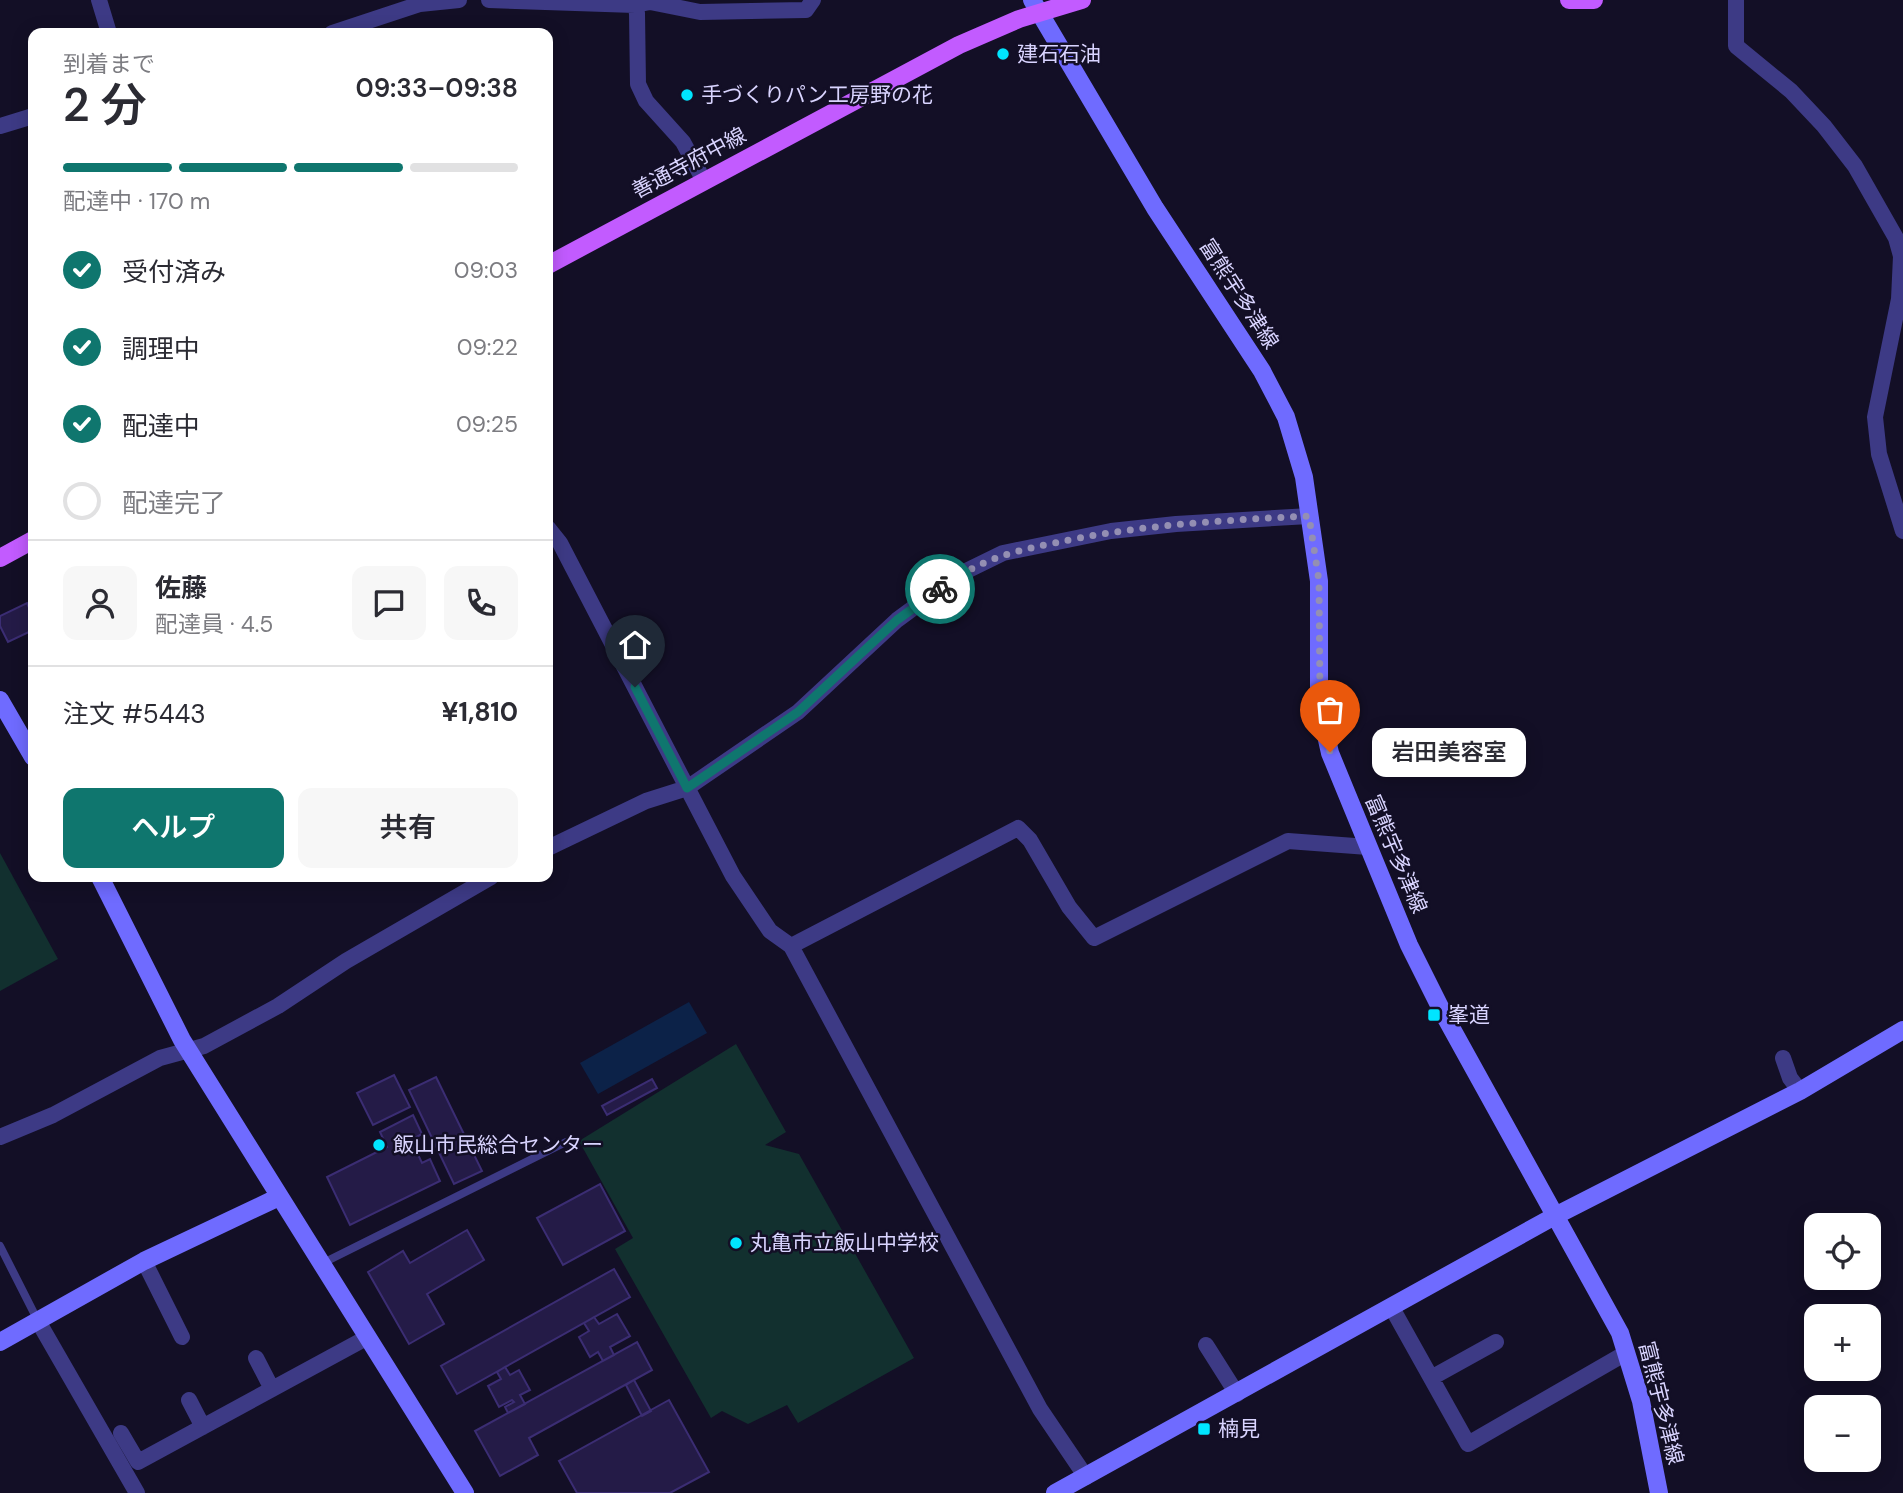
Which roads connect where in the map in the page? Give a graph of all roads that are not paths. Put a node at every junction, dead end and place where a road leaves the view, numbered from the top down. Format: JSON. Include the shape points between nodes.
{"nodes":[{"id":1,"x":99,"y":0,"type":"edge"},
{"id":2,"x":459,"y":0,"type":"edge"},
{"id":3,"x":489,"y":0,"type":"edge"},
{"id":4,"x":813,"y":0,"type":"edge"},
{"id":5,"x":1082,"y":0,"type":"edge"},
{"id":6,"x":1569,"y":0,"type":"edge"},
{"id":7,"x":1594,"y":0,"type":"edge"},
{"id":8,"x":1736,"y":0,"type":"edge"},
{"id":9,"x":634,"y":2,"type":"edge"},
{"id":10,"x":1036,"y":6,"type":"edge"},
{"id":11,"x":107,"y":28,"type":"edge"},
{"id":12,"x":347,"y":28,"type":"edge"},
{"id":13,"x":28,"y":118,"type":"edge"},
{"id":14,"x":0,"y":126,"type":"edge"},
{"id":15,"x":704,"y":181,"type":"junction"},
{"id":16,"x":1900,"y":239,"type":"edge"},
{"id":17,"x":553,"y":262,"type":"edge"},
{"id":18,"x":1309,"y":516,"type":"junction"},
{"id":19,"x":1903,"y":531,"type":"edge"},
{"id":20,"x":553,"y":535,"type":"edge"},
{"id":21,"x":28,"y":543,"type":"edge"},
{"id":22,"x":0,"y":558,"type":"edge"},
{"id":23,"x":2,"y":708,"type":"edge"},
{"id":24,"x":28,"y":749,"type":"edge"},
{"id":25,"x":687,"y":788,"type":"junction"},
{"id":26,"x":553,"y":846,"type":"edge"},
{"id":27,"x":1368,"y":847,"type":"junction"},
{"id":28,"x":103,"y":882,"type":"edge"},
{"id":29,"x":482,"y":882,"type":"edge"},
{"id":30,"x":791,"y":946,"type":"junction"},
{"id":31,"x":1903,"y":1030,"type":"edge"},
{"id":32,"x":189,"y":1051,"type":"junction"},
{"id":33,"x":1783,"y":1058,"type":"dead end"},
{"id":34,"x":1800,"y":1091,"type":"junction"},
{"id":35,"x":0,"y":1137,"type":"edge"},
{"id":36,"x":566,"y":1142,"type":"dead end"},
{"id":37,"x":279,"y":1197,"type":"junction"},
{"id":38,"x":1553,"y":1217,"type":"junction"},
{"id":39,"x":0,"y":1246,"type":"edge"},
{"id":40,"x":144,"y":1261,"type":"junction"},
{"id":41,"x":321,"y":1264,"type":"junction"},
{"id":42,"x":1392,"y":1308,"type":"junction"},
{"id":43,"x":38,"y":1321,"type":"junction"},
{"id":44,"x":182,"y":1337,"type":"dead end"},
{"id":45,"x":368,"y":1337,"type":"junction"},
{"id":46,"x":0,"y":1342,"type":"edge"},
{"id":47,"x":1496,"y":1342,"type":"dead end"},
{"id":48,"x":1206,"y":1345,"type":"dead end"},
{"id":49,"x":1626,"y":1353,"type":"junction"},
{"id":50,"x":256,"y":1358,"type":"dead end"},
{"id":51,"x":1431,"y":1378,"type":"junction"},
{"id":52,"x":272,"y":1389,"type":"junction"},
{"id":53,"x":1237,"y":1394,"type":"junction"},
{"id":54,"x":189,"y":1401,"type":"dead end"},
{"id":55,"x":203,"y":1427,"type":"junction"},
{"id":56,"x":121,"y":1433,"type":"dead end"},
{"id":57,"x":1086,"y":1476,"type":"junction"},
{"id":58,"x":137,"y":1493,"type":"edge"},
{"id":59,"x":465,"y":1493,"type":"edge"},
{"id":60,"x":1055,"y":1493,"type":"edge"},
{"id":61,"x":1658,"y":1493,"type":"edge"}],
"edges":[{"from":1,"to":11,"type":"street"},
{"from":2,"to":12,"type":"street","via":[[420,4]]},
{"from":3,"to":9,"type":"street"},
{"from":4,"to":9,"type":"street","via":[[806,10],[700,12]]},
{"from":5,"to":10,"type":"main road","name":"善通寺府中線"},
{"from":6,"to":7,"type":"main road"},
{"from":8,"to":16,"type":"street","via":[[1736,46],[1791,91],[1824,126]]},
{"from":9,"to":15,"type":"street","via":[[638,84],[646,101],[683,142]]},
{"from":10,"to":15,"type":"main road","name":"善通寺府中線"},
{"from":10,"to":18,"type":"street","name":"富熊宇多津線","via":[[1155,208],[1262,371],[1286,417],[1304,477]]},
{"from":13,"to":14,"type":"street"},
{"from":15,"to":17,"type":"main road","name":"善通寺府中線"},
{"from":16,"to":19,"type":"street","via":[[1899,299],[1875,417],[1879,454]]},
{"from":18,"to":25,"type":"street","via":[[1111,531],[1003,553],[958,575],[897,620],[798,712]]},
{"from":18,"to":27,"type":"street","name":"富熊宇多津線","via":[[1319,581],[1323,727]]},
{"from":20,"to":25,"type":"street"},
{"from":21,"to":22,"type":"main road"},
{"from":23,"to":24,"type":"street"},
{"from":25,"to":26,"type":"street","via":[[646,801]]},
{"from":25,"to":30,"type":"street","via":[[733,876],[770,932]]},
{"from":27,"to":30,"type":"street","via":[[1289,841],[1094,938],[1018,828]]},
{"from":27,"to":38,"type":"street","name":"富熊宇多津線","via":[[1442,1011]]},
{"from":28,"to":32,"type":"street"},
{"from":29,"to":32,"type":"street","via":[[345,961],[278,1006]]},
{"from":30,"to":57,"type":"street","via":[[1040,1409]]},
{"from":31,"to":34,"type":"street"},
{"from":32,"to":35,"type":"street","via":[[160,1058],[54,1115]]},
{"from":32,"to":37,"type":"street"},
{"from":33,"to":34,"type":"street"},
{"from":34,"to":38,"type":"street"},
{"from":36,"to":41,"type":"lane"},
{"from":37,"to":40,"type":"street"},
{"from":37,"to":41,"type":"street"},
{"from":38,"to":42,"type":"street"},
{"from":38,"to":49,"type":"street","name":"富熊宇多津線","via":[[1607,1310]]},
{"from":39,"to":43,"type":"lane"},
{"from":40,"to":43,"type":"street"},
{"from":40,"to":44,"type":"street"},
{"from":41,"to":45,"type":"street"},
{"from":42,"to":51,"type":"street"},
{"from":42,"to":53,"type":"street"},
{"from":43,"to":46,"type":"street"},
{"from":43,"to":58,"type":"street"},
{"from":45,"to":52,"type":"street"},
{"from":45,"to":59,"type":"street"},
{"from":47,"to":51,"type":"street"},
{"from":48,"to":53,"type":"street"},
{"from":49,"to":51,"type":"street","via":[[1468,1444]]},
{"from":49,"to":61,"type":"street","name":"富熊宇多津線","via":[[1641,1401]]},
{"from":50,"to":52,"type":"street"},
{"from":52,"to":55,"type":"street"},
{"from":53,"to":57,"type":"street"},
{"from":54,"to":55,"type":"street"},
{"from":55,"to":56,"type":"street","via":[[138,1462]]},
{"from":57,"to":60,"type":"street"}]}
